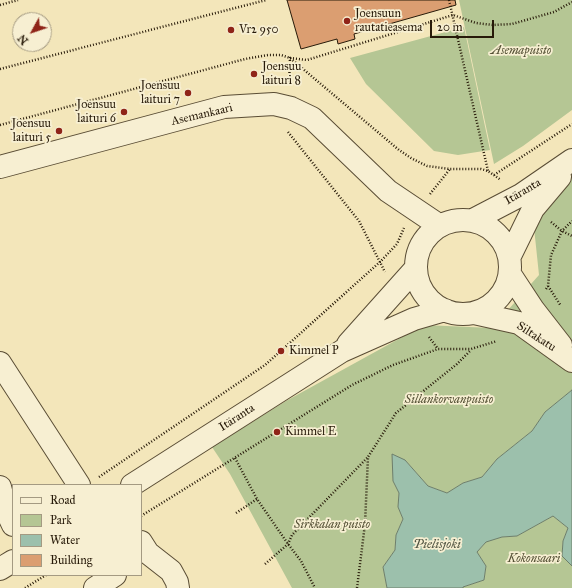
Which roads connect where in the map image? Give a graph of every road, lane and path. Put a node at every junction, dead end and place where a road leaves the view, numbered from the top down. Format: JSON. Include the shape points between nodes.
{"nodes":[{"id":1,"x":18,"y":0,"type":"edge"},
{"id":2,"x":266,"y":0,"type":"edge"},
{"id":3,"x":449,"y":0,"type":"edge"},
{"id":4,"x":572,"y":2,"type":"edge"},
{"id":5,"x":0,"y":5,"type":"edge"},
{"id":6,"x":453,"y":16,"type":"junction"},
{"id":7,"x":290,"y":58,"type":"junction"},
{"id":8,"x":0,"y":69,"type":"edge"},
{"id":9,"x":572,"y":124,"type":"edge"},
{"id":10,"x":0,"y":125,"type":"edge"},
{"id":11,"x":572,"y":160,"type":"edge"},
{"id":12,"x":312,"y":164,"type":"dead end"},
{"id":13,"x":572,"y":164,"type":"edge"},
{"id":14,"x":0,"y":167,"type":"edge"},
{"id":15,"x":450,"y":169,"type":"junction"},
{"id":16,"x":488,"y":170,"type":"junction"},
{"id":17,"x":418,"y":211,"type":"junction"},
{"id":18,"x":473,"y":220,"type":"junction"},
{"id":19,"x":572,"y":221,"type":"edge"},
{"id":20,"x":440,"y":226,"type":"junction"},
{"id":21,"x":562,"y":231,"type":"junction"},
{"id":22,"x":572,"y":236,"type":"edge"},
{"id":23,"x":380,"y":262,"type":"junction"},
{"id":24,"x":510,"y":265,"type":"junction"},
{"id":25,"x":416,"y":268,"type":"junction"},
{"id":26,"x":445,"y":310,"type":"junction"},
{"id":27,"x":563,"y":310,"type":"dead end"},
{"id":28,"x":474,"y":313,"type":"junction"},
{"id":29,"x":500,"y":340,"type":"dead end"},
{"id":30,"x":471,"y":350,"type":"junction"},
{"id":31,"x":342,"y":351,"type":"junction"},
{"id":32,"x":572,"y":360,"type":"edge"},
{"id":33,"x":0,"y":363,"type":"edge"},
{"id":34,"x":368,"y":456,"type":"junction"},
{"id":35,"x":235,"y":458,"type":"junction"},
{"id":36,"x":86,"y":483,"type":"edge"},
{"id":37,"x":134,"y":484,"type":"edge"},
{"id":38,"x":0,"y":486,"type":"edge"},
{"id":39,"x":257,"y":499,"type":"junction"},
{"id":40,"x":236,"y":513,"type":"dead end"},
{"id":41,"x":142,"y":515,"type":"edge"},
{"id":42,"x":12,"y":523,"type":"edge"},
{"id":43,"x":288,"y":544,"type":"junction"},
{"id":44,"x":143,"y":551,"type":"edge"},
{"id":45,"x":12,"y":562,"type":"edge"},
{"id":46,"x":265,"y":564,"type":"dead end"},
{"id":47,"x":0,"y":569,"type":"edge"},
{"id":48,"x":44,"y":576,"type":"edge"},
{"id":49,"x":113,"y":576,"type":"edge"},
{"id":50,"x":26,"y":588,"type":"edge"},
{"id":51,"x":95,"y":588,"type":"edge"},
{"id":52,"x":178,"y":588,"type":"edge"},
{"id":53,"x":315,"y":588,"type":"edge"},
{"id":54,"x":357,"y":588,"type":"edge"}],
"edges":[{"from":1,"to":5,"type":"path"},
{"from":2,"to":8,"type":"path"},
{"from":3,"to":6,"type":"path"},
{"from":4,"to":6,"type":"path","via":[[554,12],[512,24],[493,26]]},
{"from":6,"to":7,"type":"path","via":[[307,60]]},
{"from":6,"to":16,"type":"path"},
{"from":7,"to":10,"type":"path","via":[[268,55],[246,59]]},
{"from":7,"to":15,"type":"path","via":[[399,150],[427,166]]},
{"from":9,"to":16,"type":"path","via":[[494,175]]},
{"from":11,"to":18,"type":"street","name":"Itäranta","via":[[521,195]]},
{"from":12,"to":23,"type":"path","via":[[359,222]]},
{"from":13,"to":24,"type":"street","name":"Itäranta","via":[[533,209]]},
{"from":14,"to":17,"type":"street","name":"Asemankaari","via":[[224,107],[274,104],[291,108],[312,118],[388,191]]},
{"from":15,"to":16,"type":"path"},
{"from":15,"to":17,"type":"path"},
{"from":17,"to":20,"type":"street","name":"Asemankaari"},
{"from":17,"to":23,"type":"path","via":[[404,228],[397,244]]},
{"from":18,"to":20,"type":"street","via":[[456,220]]},
{"from":18,"to":24,"type":"street","via":[[490,227],[502,240]]},
{"from":19,"to":21,"type":"path"},
{"from":20,"to":25,"type":"street","via":[[427,236],[419,252]]},
{"from":21,"to":22,"type":"path"},
{"from":21,"to":27,"type":"path","via":[[551,255],[548,286]]},
{"from":23,"to":36,"type":"path","via":[[265,365]]},
{"from":24,"to":28,"type":"street","via":[[504,291],[491,305]]},
{"from":24,"to":32,"type":"street","name":"Siltakatu","via":[[533,309]]},
{"from":25,"to":26,"type":"street","via":[[420,286],[430,300]]},
{"from":25,"to":31,"type":"street","name":"Itäranta"},
{"from":26,"to":28,"type":"street","via":[[459,314]]},
{"from":26,"to":31,"type":"street","name":"Itäranta","via":[[414,319]]},
{"from":28,"to":32,"type":"street","name":"Siltakatu","via":[[519,323]]},
{"from":29,"to":30,"type":"path"},
{"from":30,"to":34,"type":"path","via":[[396,413]]},
{"from":30,"to":35,"type":"path","via":[[438,349],[393,365],[352,385]]},
{"from":31,"to":37,"type":"street","name":"Itäranta"},
{"from":33,"to":36,"type":"street"},
{"from":34,"to":43,"type":"path","via":[[292,535]]},
{"from":34,"to":54,"type":"path","via":[[365,524]]},
{"from":35,"to":39,"type":"path"},
{"from":35,"to":41,"type":"path"},
{"from":38,"to":42,"type":"street"},
{"from":39,"to":40,"type":"path"},
{"from":39,"to":43,"type":"path"},
{"from":43,"to":46,"type":"path"},
{"from":43,"to":53,"type":"path","via":[[301,561]]},
{"from":44,"to":52,"type":"street","via":[[171,571]]},
{"from":45,"to":47,"type":"street"},
{"from":48,"to":50,"type":"path"},
{"from":49,"to":51,"type":"street"}]}
